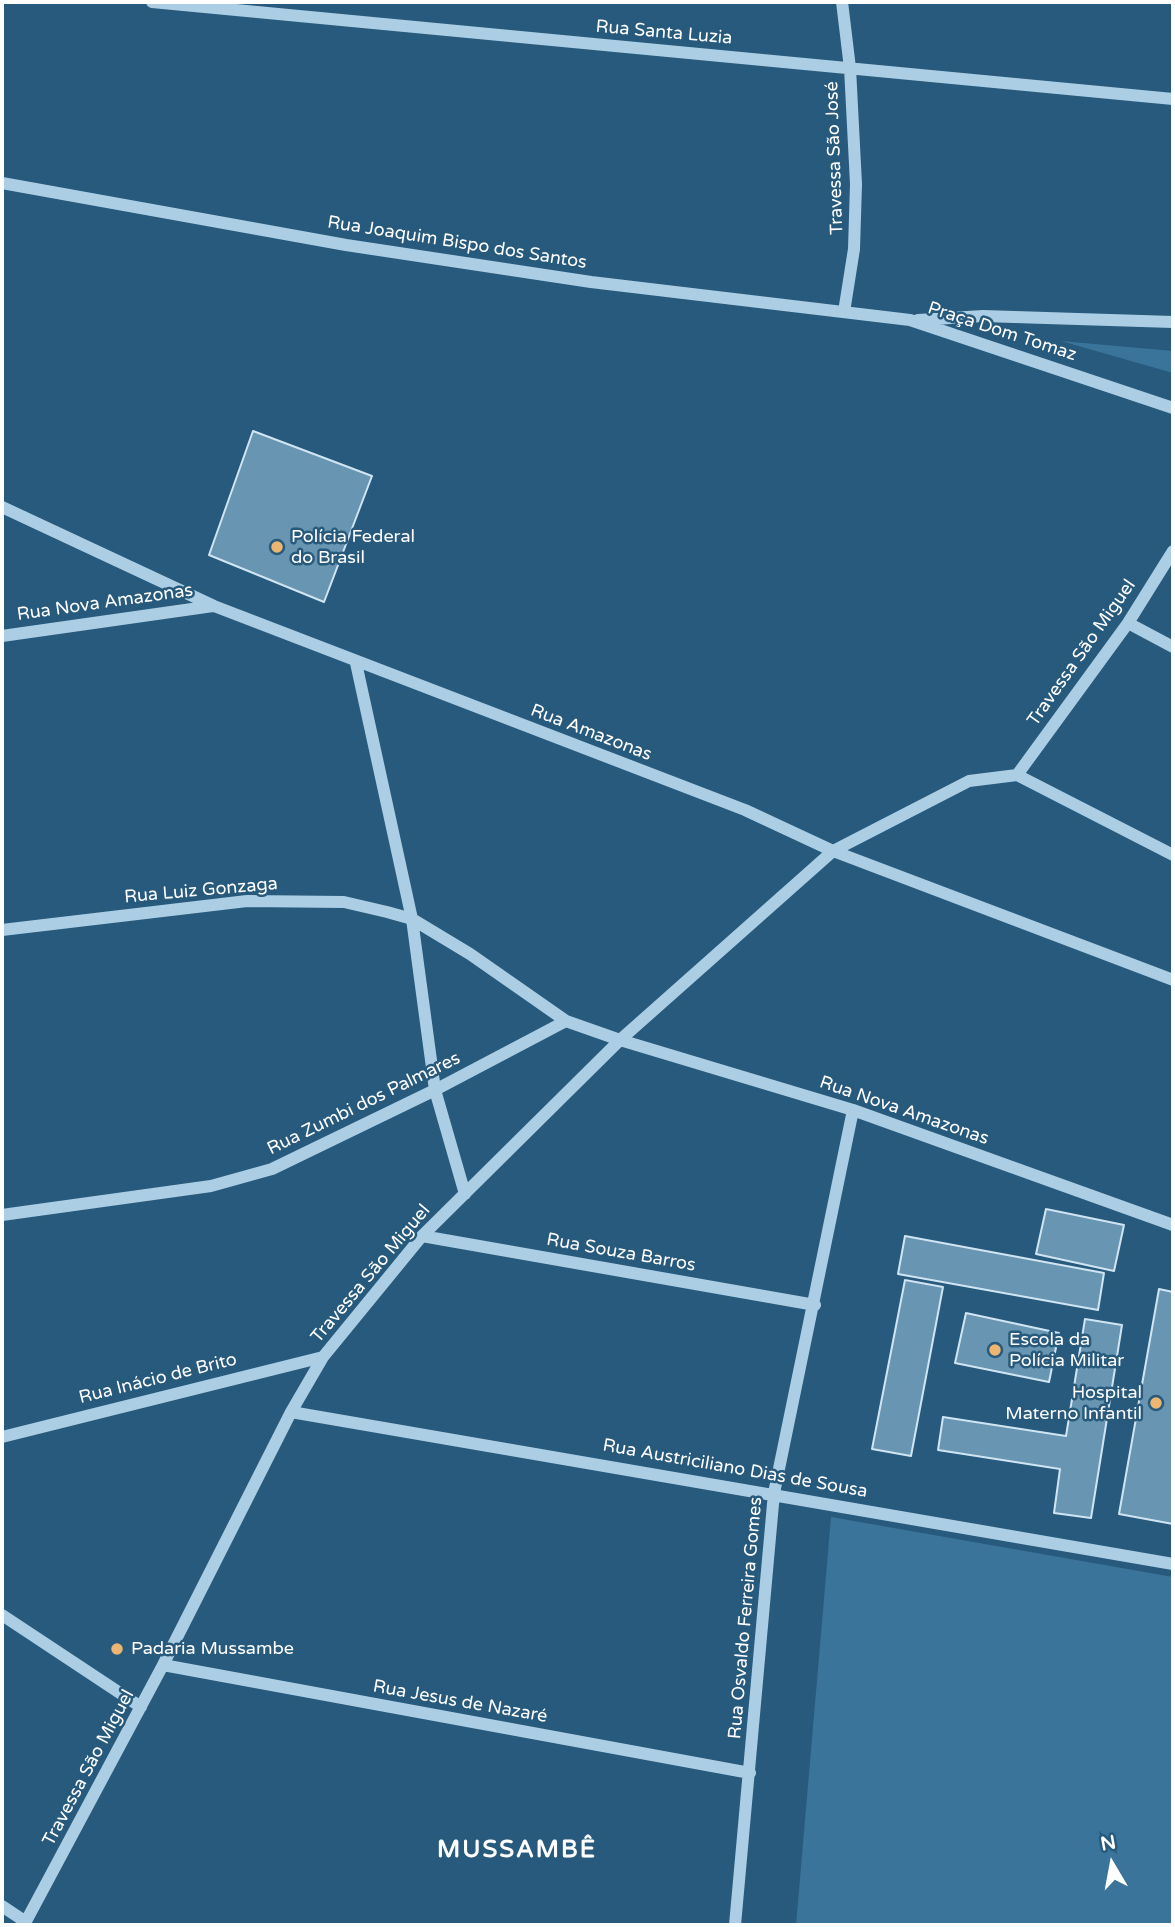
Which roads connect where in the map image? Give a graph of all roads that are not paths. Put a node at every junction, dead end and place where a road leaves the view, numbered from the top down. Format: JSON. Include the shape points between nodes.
{"nodes":[{"id":1,"x":152,"y":2,"type":"edge"},
{"id":2,"x":842,"y":2,"type":"edge"},
{"id":3,"x":850,"y":68,"type":"junction"},
{"id":4,"x":1173,"y":99,"type":"edge"},
{"id":5,"x":2,"y":183,"type":"edge"},
{"id":6,"x":844,"y":313,"type":"junction"},
{"id":7,"x":910,"y":320,"type":"junction"},
{"id":8,"x":1173,"y":322,"type":"edge"},
{"id":9,"x":1173,"y":408,"type":"edge"},
{"id":10,"x":2,"y":507,"type":"edge"},
{"id":11,"x":1173,"y":551,"type":"edge"},
{"id":12,"x":214,"y":606,"type":"junction"},
{"id":13,"x":1128,"y":622,"type":"junction"},
{"id":14,"x":2,"y":636,"type":"edge"},
{"id":15,"x":1173,"y":647,"type":"edge"},
{"id":16,"x":356,"y":663,"type":"junction"},
{"id":17,"x":1017,"y":775,"type":"junction"},
{"id":18,"x":833,"y":851,"type":"junction"},
{"id":19,"x":1173,"y":855,"type":"edge"},
{"id":20,"x":412,"y":919,"type":"junction"},
{"id":21,"x":2,"y":930,"type":"edge"},
{"id":22,"x":1173,"y":980,"type":"edge"},
{"id":23,"x":566,"y":1021,"type":"junction"},
{"id":24,"x":620,"y":1040,"type":"junction"},
{"id":25,"x":435,"y":1090,"type":"junction"},
{"id":26,"x":853,"y":1110,"type":"junction"},
{"id":27,"x":465,"y":1194,"type":"junction"},
{"id":28,"x":2,"y":1215,"type":"edge"},
{"id":29,"x":1173,"y":1225,"type":"edge"},
{"id":30,"x":422,"y":1236,"type":"junction"},
{"id":31,"x":815,"y":1305,"type":"junction"},
{"id":32,"x":323,"y":1357,"type":"junction"},
{"id":33,"x":291,"y":1412,"type":"junction"},
{"id":34,"x":2,"y":1437,"type":"edge"},
{"id":35,"x":774,"y":1493,"type":"junction"},
{"id":36,"x":1173,"y":1564,"type":"edge"},
{"id":37,"x":2,"y":1615,"type":"edge"},
{"id":38,"x":163,"y":1665,"type":"junction"},
{"id":39,"x":141,"y":1707,"type":"junction"},
{"id":40,"x":750,"y":1773,"type":"junction"},
{"id":41,"x":2,"y":1906,"type":"edge"},
{"id":42,"x":25,"y":1924,"type":"edge"},
{"id":43,"x":735,"y":1925,"type":"edge"}],
"edges":[{"from":1,"to":3,"type":"street","name":"Rua Santa Luzia"},
{"from":2,"to":3,"type":"street","name":"Travessa São José"},
{"from":3,"to":4,"type":"street","name":"Rua Santa Luzia"},
{"from":3,"to":6,"type":"street","name":"Travessa São José","via":[[855,223]]},
{"from":5,"to":6,"type":"street","name":"Rua Joaquim Bispo dos Santos","via":[[482,265]]},
{"from":6,"to":7,"type":"street","name":"Rua Joaquim Bispo dos Santos"},
{"from":7,"to":8,"type":"street","name":"Praça Dom Tomaz","via":[[983,316]]},
{"from":7,"to":9,"type":"street","name":"Praça Dom Tomaz"},
{"from":10,"to":12,"type":"street","name":"Rua Amazonas"},
{"from":11,"to":13,"type":"street","name":"Travessa São Miguel"},
{"from":12,"to":14,"type":"street","name":"Rua Nova Amazonas"},
{"from":12,"to":16,"type":"street","name":"Rua Amazonas"},
{"from":13,"to":15,"type":"street"},
{"from":13,"to":17,"type":"street","name":"Travessa São Miguel"},
{"from":16,"to":18,"type":"street","name":"Rua Amazonas","via":[[745,810]]},
{"from":16,"to":20,"type":"street"},
{"from":17,"to":18,"type":"street","name":"Travessa São Miguel","via":[[969,781]]},
{"from":17,"to":19,"type":"street"},
{"from":18,"to":22,"type":"street","name":"Rua Amazonas"},
{"from":18,"to":24,"type":"street","name":"Travessa São Miguel"},
{"from":20,"to":21,"type":"street","name":"Rua Luiz Gonzaga","via":[[344,902],[247,901]]},
{"from":20,"to":23,"type":"street","name":"Rua Luiz Gonzaga"},
{"from":20,"to":25,"type":"street"},
{"from":23,"to":24,"type":"street","name":"Rua Luiz Gonzaga"},
{"from":23,"to":25,"type":"street","name":"Rua Zumbi dos Palmares"},
{"from":24,"to":26,"type":"street","name":"Rua Nova Amazonas"},
{"from":24,"to":27,"type":"street","name":"Travessa São Miguel"},
{"from":25,"to":27,"type":"street"},
{"from":25,"to":28,"type":"street","name":"Rua Zumbi dos Palmares","via":[[272,1169],[198,1188]]},
{"from":26,"to":29,"type":"street","name":"Rua Nova Amazonas"},
{"from":26,"to":31,"type":"street","name":"Rua Osvaldo Ferreira Gomes"},
{"from":27,"to":30,"type":"street","name":"Travessa São Miguel"},
{"from":30,"to":31,"type":"street","name":"Rua Souza Barros"},
{"from":30,"to":32,"type":"street","name":"Travessa São Miguel"},
{"from":31,"to":35,"type":"street","name":"Rua Osvaldo Ferreira Gomes"},
{"from":32,"to":33,"type":"street","name":"Travessa São Miguel"},
{"from":32,"to":34,"type":"street","name":"Rua Inácio de Brito"},
{"from":33,"to":35,"type":"street","name":"Rua Austriciliano Dias de Sousa"},
{"from":33,"to":38,"type":"street","name":"Travessa São Miguel"},
{"from":35,"to":36,"type":"street","name":"Rua Austriciliano Dias de Sousa"},
{"from":35,"to":40,"type":"street","name":"Rua Osvaldo Ferreira Gomes"},
{"from":37,"to":39,"type":"street"},
{"from":38,"to":39,"type":"street","name":"Travessa São Miguel"},
{"from":38,"to":40,"type":"street","name":"Rua Jesus de Nazaré"},
{"from":39,"to":42,"type":"street","name":"Travessa São Miguel"},
{"from":40,"to":43,"type":"street","name":"Rua Osvaldo Ferreira Gomes"},
{"from":41,"to":42,"type":"street"}]}
